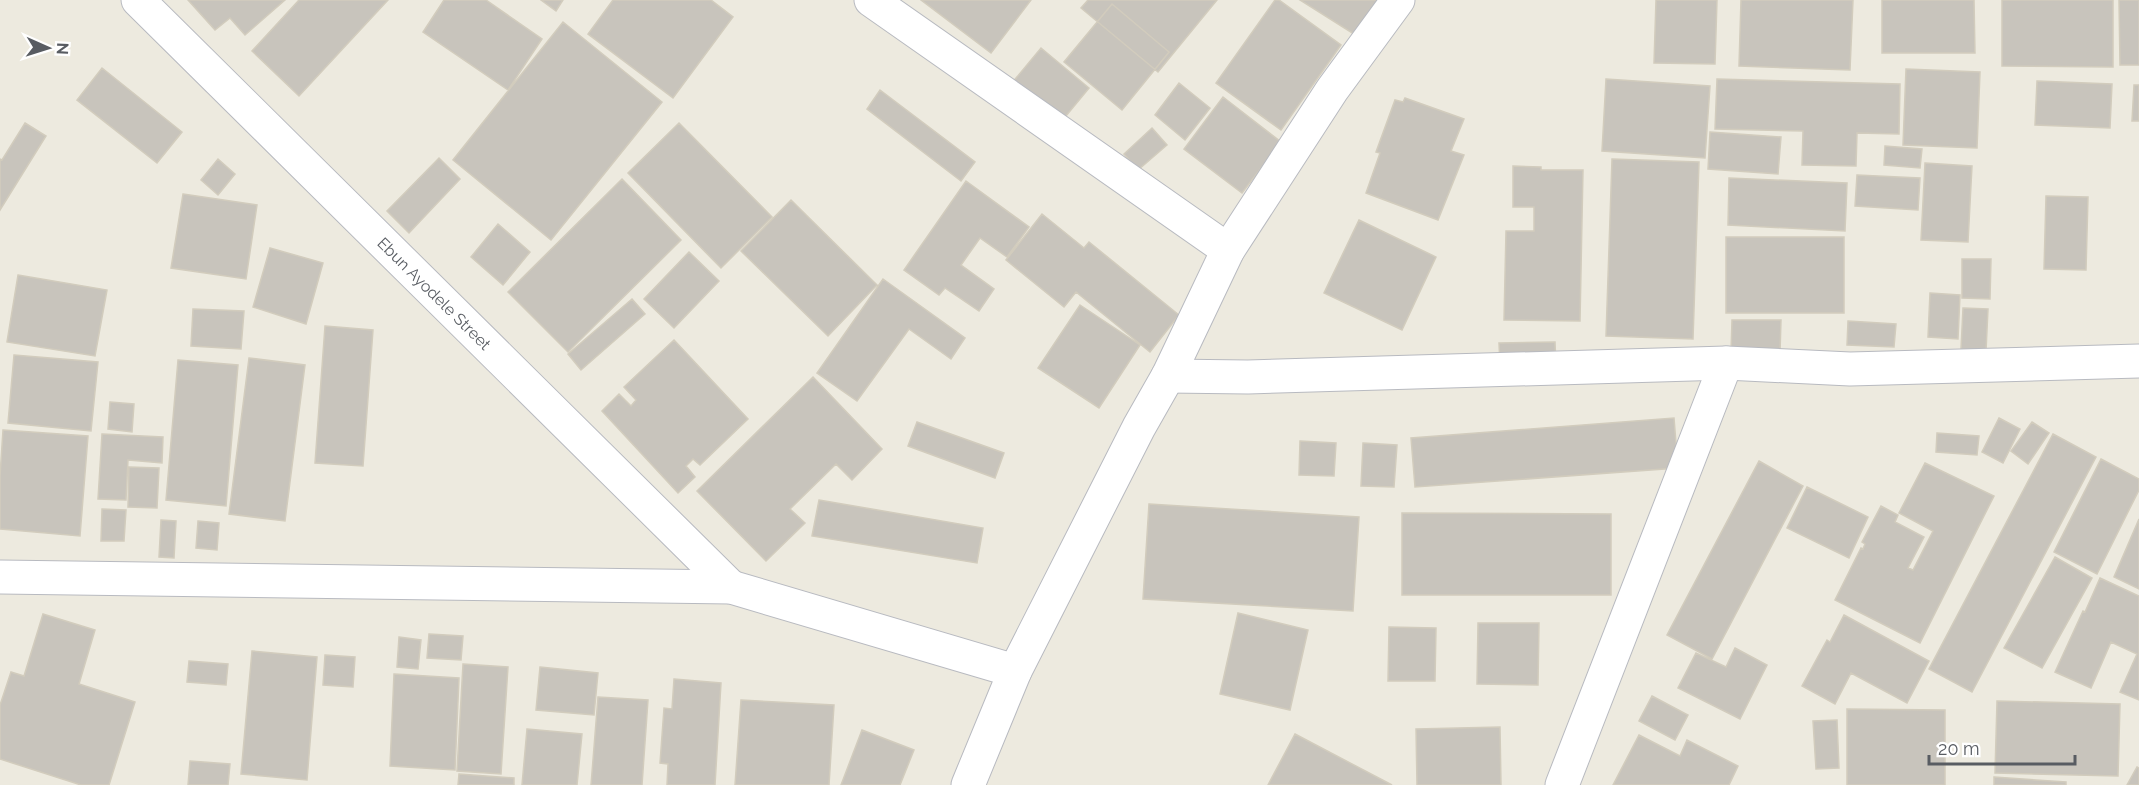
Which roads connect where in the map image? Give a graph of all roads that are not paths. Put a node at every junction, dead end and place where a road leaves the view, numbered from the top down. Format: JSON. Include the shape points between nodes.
{"nodes":[{"id":1,"x":138,"y":0,"type":"edge"},
{"id":2,"x":871,"y":0,"type":"edge"},
{"id":3,"x":1398,"y":0,"type":"edge"},
{"id":4,"x":1228,"y":250,"type":"junction"},
{"id":5,"x":2139,"y":361,"type":"edge"},
{"id":6,"x":1726,"y":363,"type":"junction"},
{"id":7,"x":1168,"y":376,"type":"junction"},
{"id":8,"x":0,"y":578,"type":"edge"},
{"id":9,"x":731,"y":587,"type":"junction"},
{"id":10,"x":1015,"y":671,"type":"junction"},
{"id":11,"x":968,"y":785,"type":"edge"},
{"id":12,"x":1562,"y":785,"type":"edge"}],
"edges":[{"from":1,"to":9,"type":"street","name":"Ebun Ayodele Street"},
{"from":2,"to":4,"type":"street"},
{"from":3,"to":4,"type":"street","via":[[1332,90]]},
{"from":4,"to":7,"type":"street"},
{"from":5,"to":6,"type":"street","via":[[1850,369]]},
{"from":6,"to":7,"type":"street"},
{"from":6,"to":12,"type":"street"},
{"from":7,"to":10,"type":"street"},
{"from":8,"to":9,"type":"street"},
{"from":9,"to":10,"type":"street"},
{"from":10,"to":11,"type":"street"}]}
